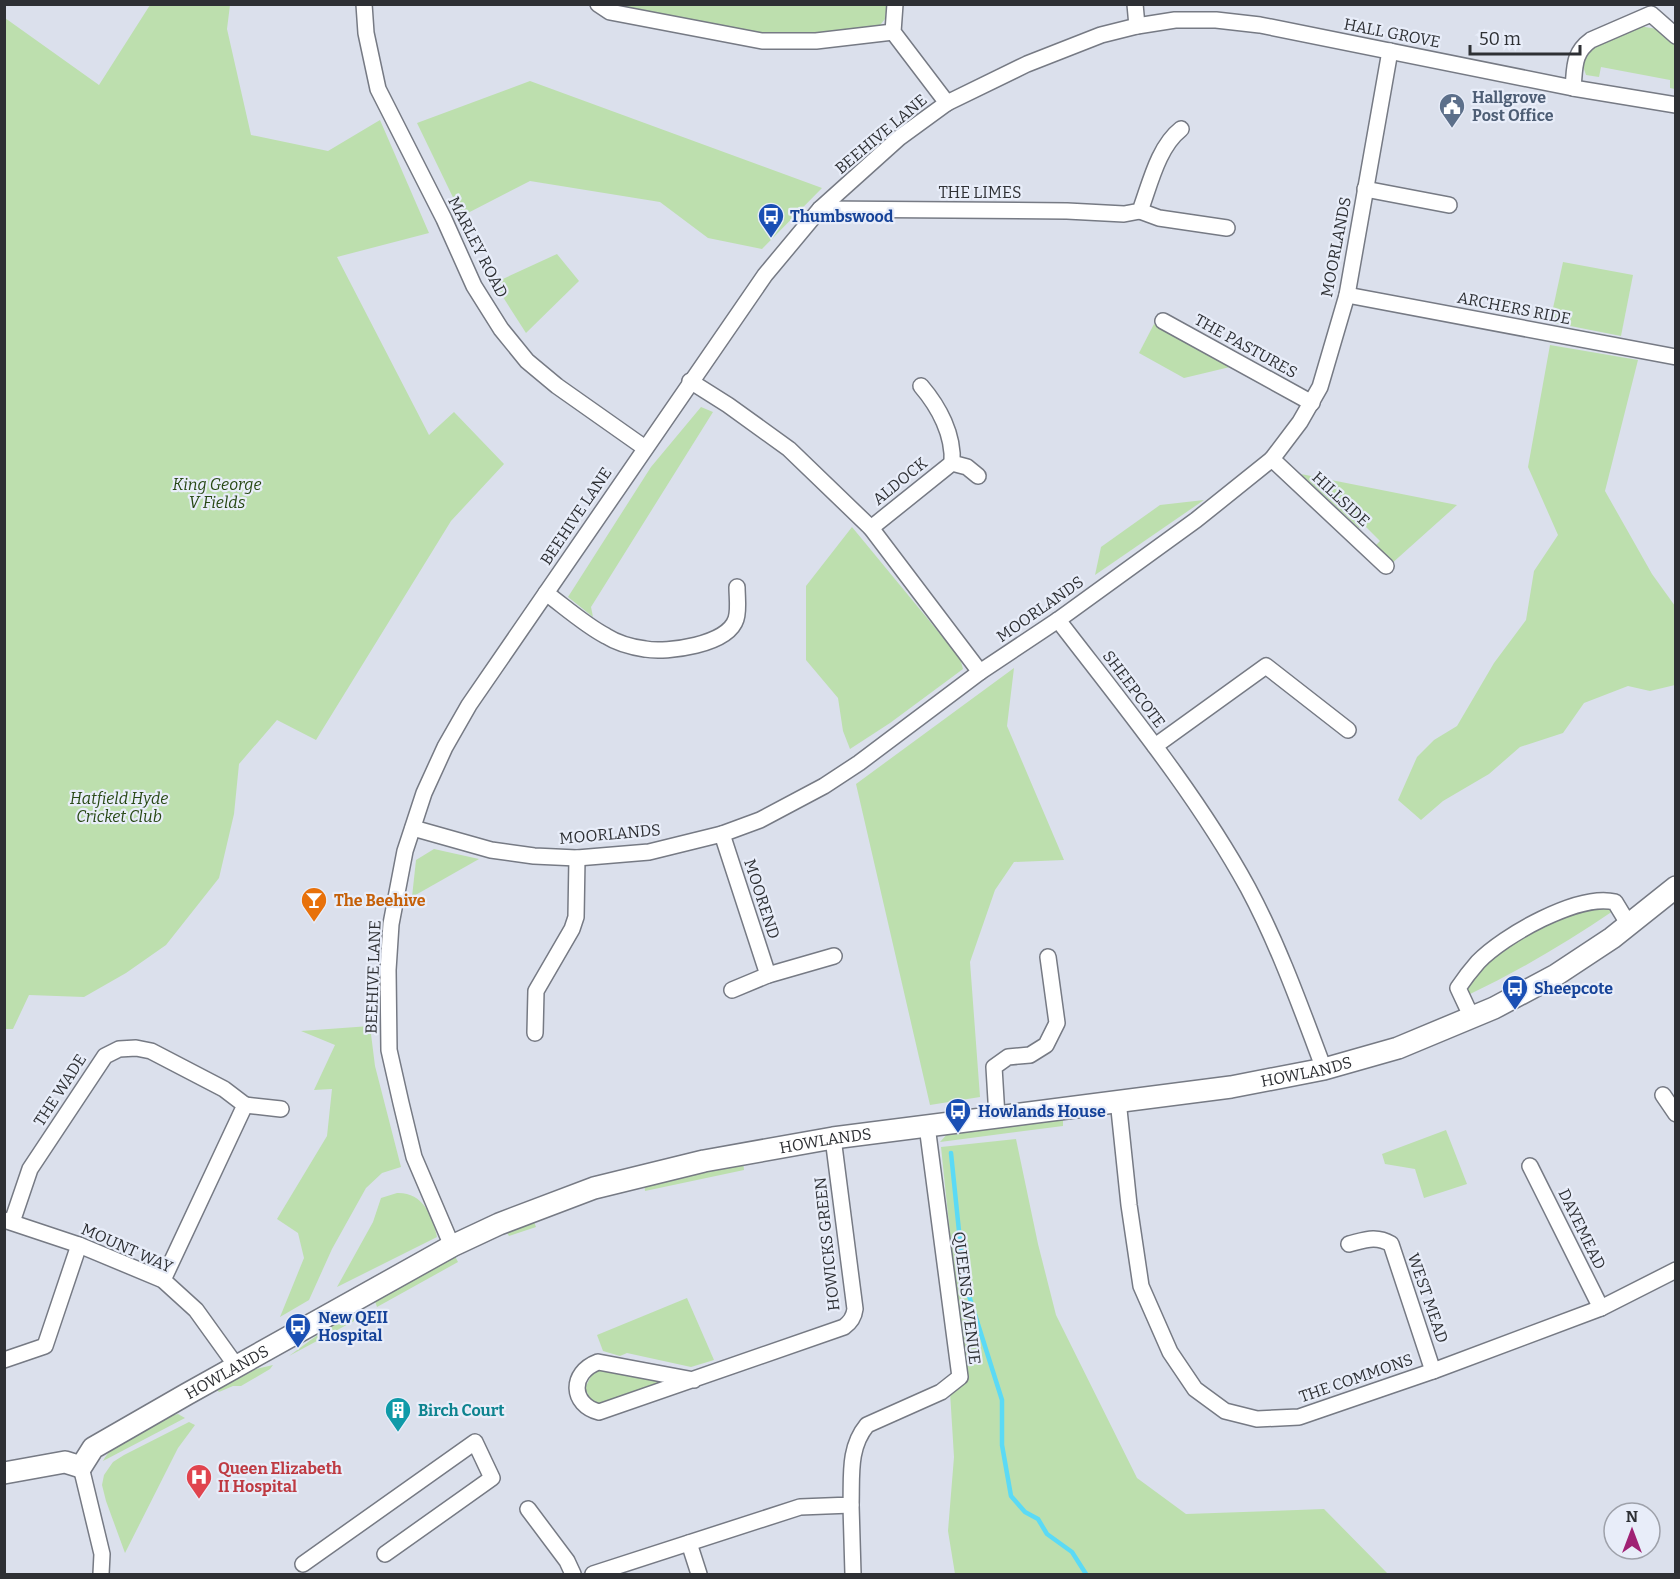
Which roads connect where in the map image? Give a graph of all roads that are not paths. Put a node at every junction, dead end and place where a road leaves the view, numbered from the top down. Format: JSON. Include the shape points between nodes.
{"nodes":[{"id":1,"x":364,"y":4,"type":"edge"},
{"id":2,"x":598,"y":4,"type":"edge"},
{"id":3,"x":895,"y":4,"type":"edge"},
{"id":4,"x":1135,"y":4,"type":"edge"},
{"id":5,"x":1652,"y":9,"type":"edge"},
{"id":6,"x":1137,"y":26,"type":"junction"},
{"id":7,"x":893,"y":32,"type":"junction"},
{"id":8,"x":1676,"y":36,"type":"edge"},
{"id":9,"x":1390,"y":51,"type":"junction"},
{"id":10,"x":1573,"y":88,"type":"junction"},
{"id":11,"x":947,"y":103,"type":"junction"},
{"id":12,"x":1676,"y":105,"type":"edge"},
{"id":13,"x":1181,"y":129,"type":"dead end"},
{"id":14,"x":1365,"y":189,"type":"junction"},
{"id":15,"x":1449,"y":205,"type":"dead end"},
{"id":16,"x":820,"y":209,"type":"junction"},
{"id":17,"x":1140,"y":210,"type":"junction"},
{"id":18,"x":1227,"y":228,"type":"dead end"},
{"id":19,"x":1347,"y":295,"type":"junction"},
{"id":20,"x":1163,"y":321,"type":"dead end"},
{"id":21,"x":1676,"y":357,"type":"edge"},
{"id":22,"x":690,"y":381,"type":"junction"},
{"id":23,"x":921,"y":386,"type":"dead end"},
{"id":24,"x":1312,"y":403,"type":"junction"},
{"id":25,"x":645,"y":448,"type":"junction"},
{"id":26,"x":1272,"y":459,"type":"junction"},
{"id":27,"x":952,"y":463,"type":"junction"},
{"id":28,"x":978,"y":476,"type":"dead end"},
{"id":29,"x":871,"y":528,"type":"junction"},
{"id":30,"x":1386,"y":566,"type":"dead end"},
{"id":31,"x":737,"y":587,"type":"dead end"},
{"id":32,"x":546,"y":593,"type":"junction"},
{"id":33,"x":1058,"y":620,"type":"junction"},
{"id":34,"x":980,"y":672,"type":"junction"},
{"id":35,"x":1348,"y":730,"type":"dead end"},
{"id":36,"x":1155,"y":746,"type":"junction"},
{"id":37,"x":413,"y":828,"type":"junction"},
{"id":38,"x":722,"y":834,"type":"junction"},
{"id":39,"x":577,"y":858,"type":"junction"},
{"id":40,"x":1676,"y":887,"type":"edge"},
{"id":41,"x":1629,"y":926,"type":"junction"},
{"id":42,"x":834,"y":956,"type":"dead end"},
{"id":43,"x":1048,"y":957,"type":"dead end"},
{"id":44,"x":768,"y":975,"type":"junction"},
{"id":45,"x":732,"y":990,"type":"dead end"},
{"id":46,"x":1472,"y":1018,"type":"junction"},
{"id":47,"x":535,"y":1032,"type":"dead end"},
{"id":48,"x":1324,"y":1070,"type":"junction"},
{"id":49,"x":1663,"y":1095,"type":"dead end"},
{"id":50,"x":1118,"y":1100,"type":"junction"},
{"id":51,"x":245,"y":1105,"type":"junction"},
{"id":52,"x":281,"y":1109,"type":"dead end"},
{"id":53,"x":1676,"y":1114,"type":"edge"},
{"id":54,"x":997,"y":1117,"type":"junction"},
{"id":55,"x":927,"y":1126,"type":"junction"},
{"id":56,"x":833,"y":1138,"type":"junction"},
{"id":57,"x":1530,"y":1166,"type":"dead end"},
{"id":58,"x":8,"y":1221,"type":"edge"},
{"id":59,"x":1349,"y":1244,"type":"dead end"},
{"id":60,"x":79,"y":1245,"type":"junction"},
{"id":61,"x":452,"y":1246,"type":"junction"},
{"id":62,"x":1676,"y":1270,"type":"edge"},
{"id":63,"x":163,"y":1280,"type":"junction"},
{"id":64,"x":1601,"y":1308,"type":"junction"},
{"id":65,"x":4,"y":1360,"type":"edge"},
{"id":66,"x":237,"y":1367,"type":"junction"},
{"id":67,"x":1433,"y":1371,"type":"junction"},
{"id":68,"x":694,"y":1380,"type":"junction"},
{"id":69,"x":81,"y":1467,"type":"junction"},
{"id":70,"x":4,"y":1473,"type":"edge"},
{"id":71,"x":851,"y":1505,"type":"junction"},
{"id":72,"x":528,"y":1509,"type":"dead end"},
{"id":73,"x":689,"y":1543,"type":"junction"},
{"id":74,"x":385,"y":1554,"type":"dead end"},
{"id":75,"x":303,"y":1564,"type":"dead end"},
{"id":76,"x":101,"y":1575,"type":"edge"},
{"id":77,"x":573,"y":1575,"type":"edge"},
{"id":78,"x":593,"y":1575,"type":"edge"},
{"id":79,"x":699,"y":1575,"type":"edge"},
{"id":80,"x":853,"y":1575,"type":"edge"}],
"edges":[{"from":1,"to":25,"type":"street","name":"MARLEY ROAD","via":[[378,89],[474,286],[527,361]]},
{"from":2,"to":7,"type":"street","via":[[610,12],[762,41],[816,41]]},
{"from":3,"to":7,"type":"street"},
{"from":4,"to":6,"type":"street"},
{"from":5,"to":8,"type":"street"},
{"from":5,"to":10,"type":"street","via":[[1582,46],[1577,55]]},
{"from":6,"to":9,"type":"street","name":"HALL GROVE","via":[[1175,20],[1215,20]]},
{"from":6,"to":11,"type":"street","name":"BEEHIVE LANE","via":[[1101,35],[1027,64]]},
{"from":7,"to":11,"type":"street"},
{"from":9,"to":10,"type":"street","name":"HALL GROVE"},
{"from":9,"to":14,"type":"street","name":"MOORLANDS"},
{"from":10,"to":12,"type":"street","name":"HALL GROVE"},
{"from":11,"to":16,"type":"street","name":"BEEHIVE LANE","via":[[899,138]]},
{"from":13,"to":17,"type":"street","via":[[1158,161]]},
{"from":14,"to":15,"type":"street"},
{"from":14,"to":19,"type":"street","name":"MOORLANDS"},
{"from":16,"to":17,"type":"street","name":"THE LIMES","via":[[1124,214]]},
{"from":16,"to":22,"type":"street","name":"BEEHIVE LANE","via":[[765,275]]},
{"from":17,"to":18,"type":"street","name":"THE LIMES","via":[[1159,218]]},
{"from":19,"to":21,"type":"street","name":"ARCHERS RIDE"},
{"from":19,"to":24,"type":"street","name":"MOORLANDS","via":[[1332,352]]},
{"from":20,"to":24,"type":"street","name":"THE PASTURES"},
{"from":22,"to":25,"type":"street","name":"BEEHIVE LANE"},
{"from":22,"to":29,"type":"street","via":[[789,449]]},
{"from":23,"to":27,"type":"street","name":"ALDOCK","via":[[934,401],[950,438]]},
{"from":24,"to":26,"type":"street","name":"MOORLANDS"},
{"from":25,"to":32,"type":"street","name":"BEEHIVE LANE"},
{"from":26,"to":30,"type":"street","name":"HILLSIDE"},
{"from":26,"to":33,"type":"street","name":"MOORLANDS","via":[[1196,520]]},
{"from":27,"to":28,"type":"street","name":"ALDOCK","via":[[967,467]]},
{"from":27,"to":29,"type":"street","name":"ALDOCK"},
{"from":29,"to":34,"type":"street"},
{"from":31,"to":32,"type":"street","via":[[736,621],[726,632],[701,643],[662,651],[632,647],[605,636]]},
{"from":32,"to":37,"type":"street","name":"BEEHIVE LANE","via":[[445,747]]},
{"from":33,"to":34,"type":"street","name":"MOORLANDS"},
{"from":33,"to":36,"type":"street","name":"SHEEPCOTE"},
{"from":34,"to":38,"type":"street","name":"MOORLANDS","via":[[824,786],[760,820]]},
{"from":35,"to":36,"type":"street","via":[[1266,666]]},
{"from":36,"to":48,"type":"street","name":"SHEEPCOTE","via":[[1248,888],[1270,931]]},
{"from":37,"to":39,"type":"street","name":"MOORLANDS","via":[[491,850]]},
{"from":37,"to":61,"type":"street","name":"BEEHIVE LANE","via":[[391,924],[389,1050],[414,1157]]},
{"from":38,"to":39,"type":"street","name":"MOORLANDS","via":[[649,852]]},
{"from":38,"to":44,"type":"street","name":"MOOREND"},
{"from":39,"to":47,"type":"street","via":[[576,917],[537,991]]},
{"from":40,"to":41,"type":"street","name":"HOWLANDS"},
{"from":41,"to":46,"type":"street","name":"HOWLANDS","via":[[1556,975]]},
{"from":41,"to":46,"type":"street","via":[[1615,902],[1607,900],[1550,915],[1509,938],[1479,961],[1458,988]]},
{"from":42,"to":44,"type":"street"},
{"from":43,"to":54,"type":"street","via":[[1057,1023],[1046,1045],[1030,1055],[1008,1057],[993,1067]]},
{"from":44,"to":45,"type":"street"},
{"from":46,"to":48,"type":"street","name":"HOWLANDS","via":[[1398,1048]]},
{"from":48,"to":50,"type":"street","name":"HOWLANDS","via":[[1231,1087]]},
{"from":49,"to":53,"type":"street"},
{"from":50,"to":54,"type":"street","name":"HOWLANDS"},
{"from":50,"to":67,"type":"street","name":"THE COMMONS","via":[[1141,1286],[1170,1352],[1195,1389],[1225,1412],[1257,1419],[1299,1417]]},
{"from":51,"to":52,"type":"street","name":"THE WADE"},
{"from":51,"to":58,"type":"street","name":"THE WADE","via":[[224,1089],[151,1051],[120,1049],[105,1056],[30,1169]]},
{"from":51,"to":63,"type":"street"},
{"from":54,"to":55,"type":"street","name":"HOWLANDS"},
{"from":55,"to":56,"type":"street","name":"HOWLANDS"},
{"from":55,"to":71,"type":"street","name":"QUEENS AVENUE","via":[[960,1377],[941,1392],[867,1425],[854,1447]]},
{"from":56,"to":61,"type":"street","name":"HOWLANDS","via":[[705,1161],[594,1188]]},
{"from":56,"to":68,"type":"street","name":"HOWICKS GREEN","via":[[854,1317],[844,1327]]},
{"from":57,"to":64,"type":"street","name":"DAYEMEAD"},
{"from":58,"to":60,"type":"street","name":"MOUNT WAY"},
{"from":59,"to":67,"type":"street","name":"WEST MEAD","via":[[1374,1237],[1391,1244]]},
{"from":60,"to":63,"type":"street","name":"MOUNT WAY"},
{"from":60,"to":65,"type":"street","via":[[45,1346]]},
{"from":61,"to":66,"type":"street","name":"HOWLANDS"},
{"from":62,"to":64,"type":"street","name":"THE COMMONS"},
{"from":63,"to":66,"type":"street","name":"MOUNT WAY","via":[[196,1310]]},
{"from":64,"to":67,"type":"street","name":"THE COMMONS"},
{"from":66,"to":69,"type":"street","name":"HOWLANDS","via":[[93,1448]]},
{"from":68,"to":68,"type":"street","name":"HOWICKS GREEN","via":[[599,1412],[583,1404],[577,1382],[587,1366],[598,1362]]},
{"from":69,"to":70,"type":"street","via":[[65,1462]]},
{"from":69,"to":76,"type":"street","via":[[102,1554]]},
{"from":71,"to":73,"type":"street","via":[[800,1507]]},
{"from":71,"to":80,"type":"street"},
{"from":72,"to":77,"type":"street"},
{"from":73,"to":78,"type":"street"},
{"from":73,"to":79,"type":"street"},
{"from":74,"to":75,"type":"street","via":[[492,1478],[475,1442]]}]}
